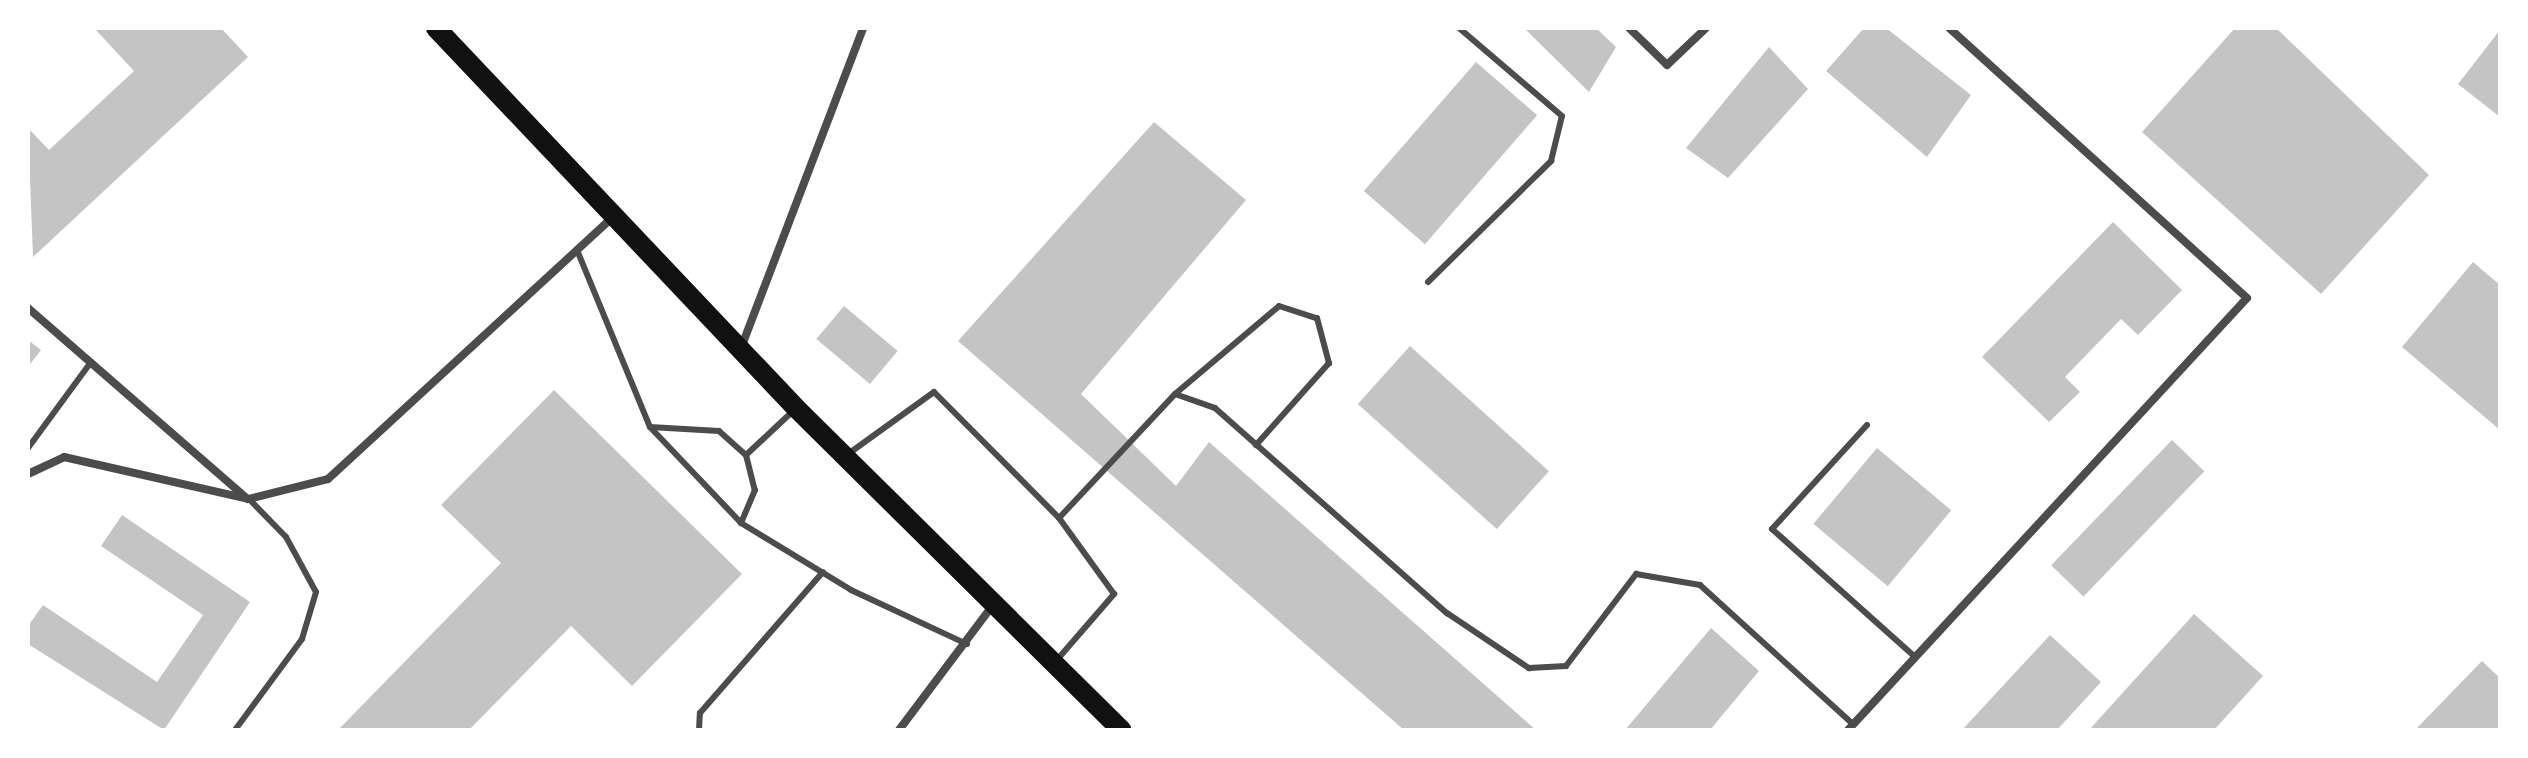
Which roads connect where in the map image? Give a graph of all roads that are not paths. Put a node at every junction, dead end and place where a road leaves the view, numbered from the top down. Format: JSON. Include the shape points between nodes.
{"nodes":[{"id":1,"x":436,"y":28,"type":"edge"},
{"id":2,"x":863,"y":28,"type":"edge"},
{"id":3,"x":1459,"y":28,"type":"edge"},
{"id":4,"x":1629,"y":28,"type":"edge"},
{"id":5,"x":1706,"y":28,"type":"edge"},
{"id":6,"x":1949,"y":28,"type":"edge"},
{"id":7,"x":613,"y":217,"type":"junction"},
{"id":8,"x":577,"y":250,"type":"junction"},
{"id":9,"x":1428,"y":282,"type":"dead end"},
{"id":10,"x":28,"y":308,"type":"edge"},
{"id":11,"x":740,"y":349,"type":"junction"},
{"id":12,"x":91,"y":362,"type":"junction"},
{"id":13,"x":1175,"y":394,"type":"junction"},
{"id":14,"x":796,"y":408,"type":"junction"},
{"id":15,"x":1867,"y":425,"type":"dead end"},
{"id":16,"x":650,"y":427,"type":"junction"},
{"id":17,"x":1256,"y":445,"type":"junction"},
{"id":18,"x":28,"y":448,"type":"edge"},
{"id":19,"x":848,"y":454,"type":"junction"},
{"id":20,"x":746,"y":455,"type":"junction"},
{"id":21,"x":28,"y":474,"type":"edge"},
{"id":22,"x":249,"y":499,"type":"junction"},
{"id":23,"x":1059,"y":518,"type":"junction"},
{"id":24,"x":741,"y":523,"type":"junction"},
{"id":25,"x":823,"y":572,"type":"junction"},
{"id":26,"x":996,"y":599,"type":"junction"},
{"id":27,"x":967,"y":644,"type":"junction"},
{"id":28,"x":1915,"y":657,"type":"junction"},
{"id":29,"x":1056,"y":661,"type":"junction"},
{"id":30,"x":1850,"y":727,"type":"edge"},
{"id":31,"x":235,"y":730,"type":"edge"},
{"id":32,"x":699,"y":730,"type":"edge"},
{"id":33,"x":899,"y":730,"type":"edge"},
{"id":34,"x":1121,"y":730,"type":"edge"}],
"edges":[{"from":1,"to":7,"type":"main road"},
{"from":2,"to":11,"type":"street"},
{"from":3,"to":9,"type":"lane","via":[[1562,116],[1551,161]]},
{"from":4,"to":5,"type":"street","via":[[1667,65]]},
{"from":6,"to":28,"type":"street","via":[[2247,298]]},
{"from":7,"to":8,"type":"street"},
{"from":7,"to":11,"type":"main road"},
{"from":8,"to":16,"type":"lane"},
{"from":8,"to":22,"type":"street","via":[[328,479]]},
{"from":10,"to":12,"type":"street"},
{"from":11,"to":14,"type":"main road"},
{"from":12,"to":18,"type":"lane"},
{"from":12,"to":22,"type":"street"},
{"from":13,"to":17,"type":"lane","via":[[1215,408]]},
{"from":13,"to":17,"type":"lane","via":[[1279,306],[1317,318],[1329,363]]},
{"from":13,"to":23,"type":"lane"},
{"from":14,"to":19,"type":"main road"},
{"from":14,"to":20,"type":"lane"},
{"from":15,"to":28,"type":"lane","via":[[1772,529]]},
{"from":16,"to":20,"type":"lane","via":[[719,431]]},
{"from":16,"to":24,"type":"lane"},
{"from":17,"to":30,"type":"lane","via":[[1447,613],[1529,668],[1566,666],[1636,574],[1700,585]]},
{"from":19,"to":23,"type":"lane","via":[[934,392]]},
{"from":19,"to":26,"type":"main road"},
{"from":20,"to":24,"type":"lane","via":[[755,490]]},
{"from":21,"to":22,"type":"street","via":[[64,457]]},
{"from":22,"to":31,"type":"lane","via":[[286,537],[316,592],[302,639]]},
{"from":23,"to":29,"type":"lane","via":[[1114,594]]},
{"from":24,"to":25,"type":"lane"},
{"from":25,"to":27,"type":"lane"},
{"from":25,"to":32,"type":"lane","via":[[700,713]]},
{"from":26,"to":27,"type":"street"},
{"from":26,"to":29,"type":"main road"},
{"from":27,"to":33,"type":"street"},
{"from":28,"to":30,"type":"street"},
{"from":29,"to":34,"type":"main road"}]}
